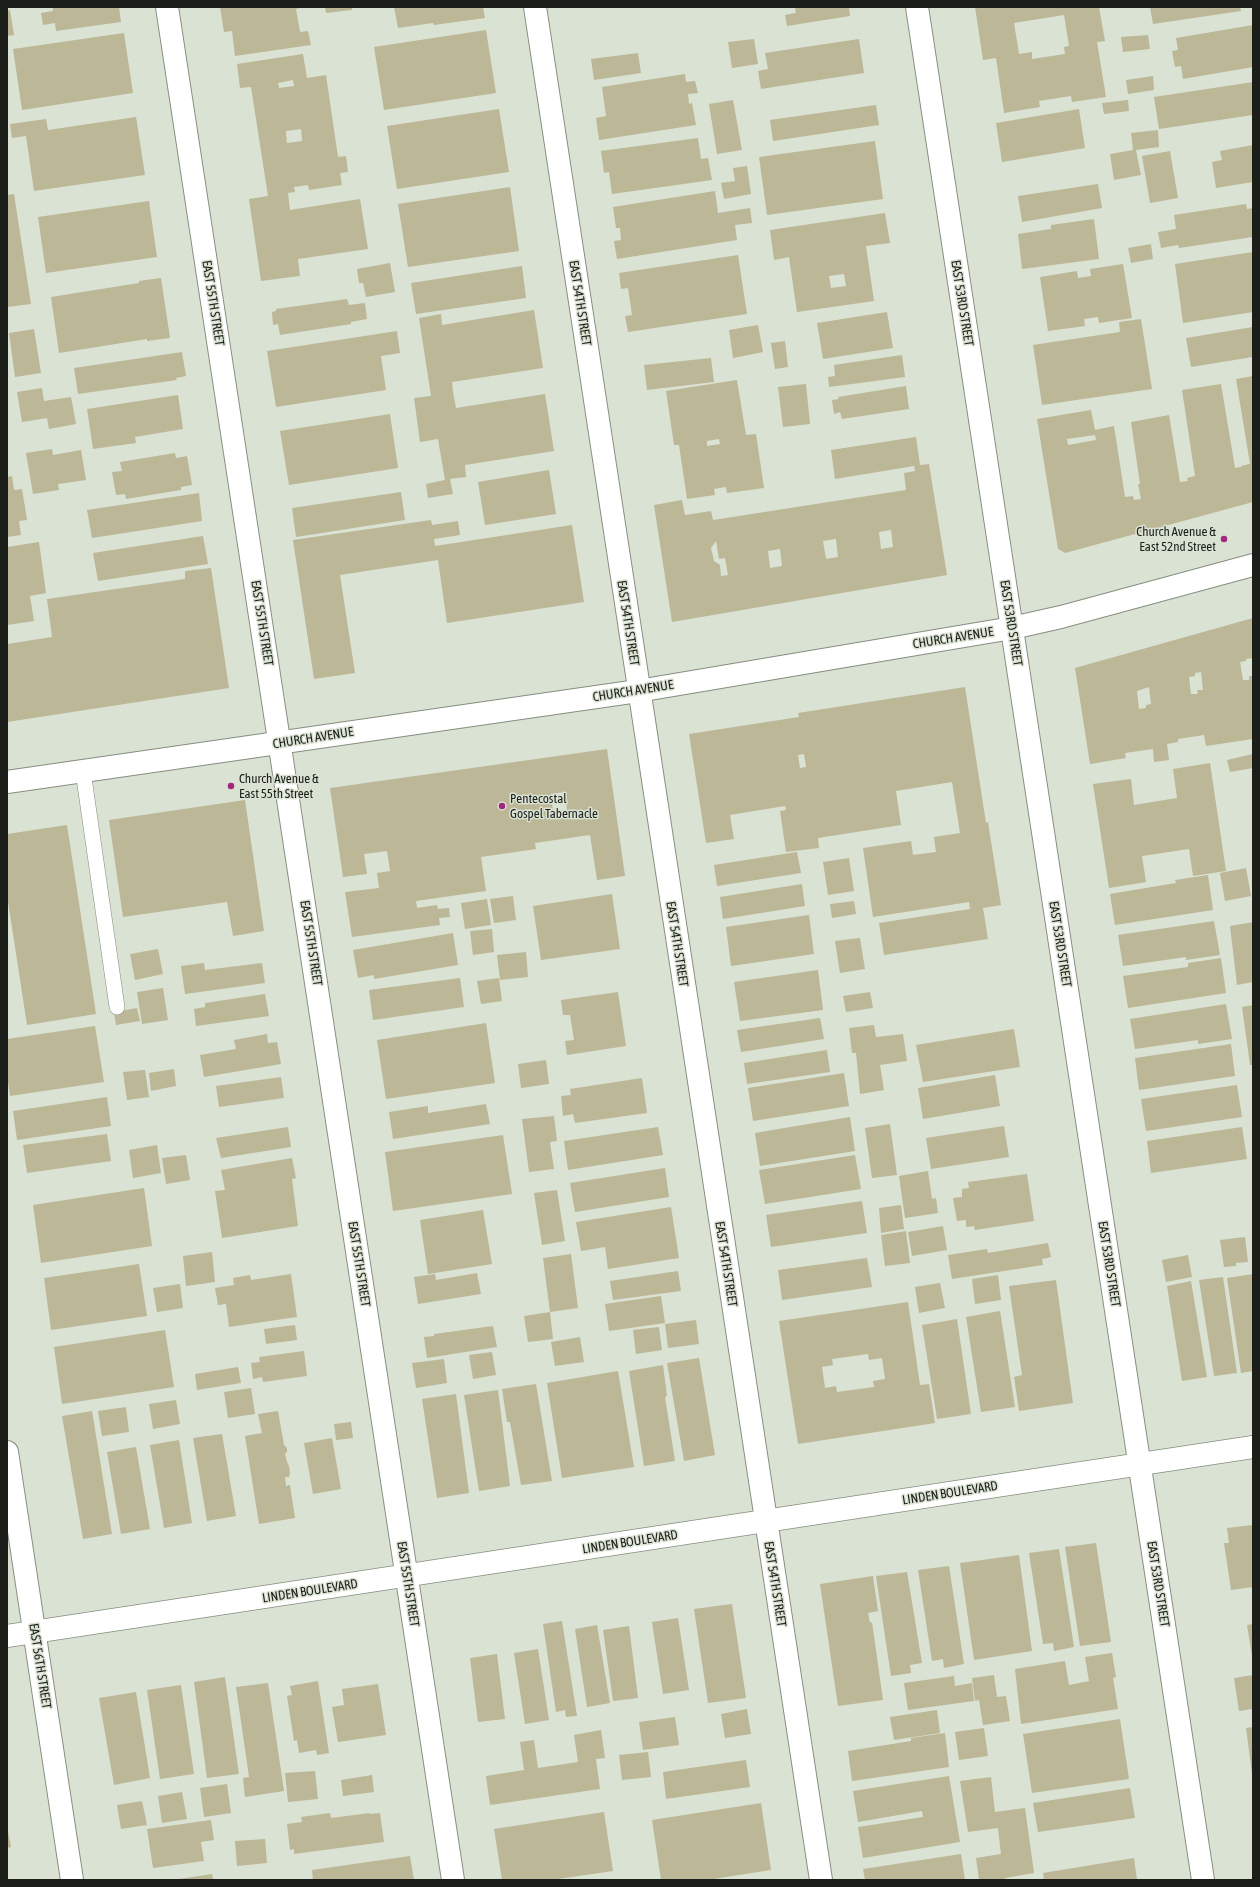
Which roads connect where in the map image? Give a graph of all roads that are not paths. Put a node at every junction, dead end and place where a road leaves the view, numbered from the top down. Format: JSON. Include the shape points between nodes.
{"nodes":[{"id":1,"x":167,"y":7,"type":"edge"},
{"id":2,"x":535,"y":7,"type":"edge"},
{"id":3,"x":917,"y":7,"type":"edge"},
{"id":4,"x":1253,"y":565,"type":"edge"},
{"id":5,"x":1012,"y":628,"type":"junction"},
{"id":6,"x":638,"y":691,"type":"junction"},
{"id":7,"x":280,"y":743,"type":"junction"},
{"id":8,"x":83,"y":771,"type":"junction"},
{"id":9,"x":7,"y":782,"type":"edge"},
{"id":10,"x":117,"y":1007,"type":"dead end"},
{"id":11,"x":1253,"y":1447,"type":"edge"},
{"id":12,"x":7,"y":1452,"type":"edge"},
{"id":13,"x":1139,"y":1465,"type":"junction"},
{"id":14,"x":765,"y":1521,"type":"junction"},
{"id":15,"x":407,"y":1576,"type":"junction"},
{"id":16,"x":34,"y":1632,"type":"junction"},
{"id":17,"x":7,"y":1636,"type":"edge"},
{"id":18,"x":72,"y":1880,"type":"edge"},
{"id":19,"x":453,"y":1880,"type":"edge"},
{"id":20,"x":821,"y":1880,"type":"edge"},
{"id":21,"x":1203,"y":1880,"type":"edge"}],
"edges":[{"from":1,"to":7,"type":"main road","name":"EAST 55TH STREET"},
{"from":2,"to":6,"type":"main road","name":"EAST 54TH STREET"},
{"from":3,"to":5,"type":"main road","name":"EAST 53RD STREET"},
{"from":4,"to":5,"type":"main road","name":"CHURCH AVENUE"},
{"from":5,"to":6,"type":"main road","name":"CHURCH AVENUE"},
{"from":5,"to":13,"type":"main road","name":"EAST 53RD STREET"},
{"from":6,"to":7,"type":"main road","name":"CHURCH AVENUE"},
{"from":6,"to":14,"type":"main road","name":"EAST 54TH STREET"},
{"from":7,"to":8,"type":"main road","name":"CHURCH AVENUE"},
{"from":7,"to":15,"type":"main road","name":"EAST 55TH STREET"},
{"from":8,"to":9,"type":"main road","name":"CHURCH AVENUE"},
{"from":8,"to":10,"type":"lane"},
{"from":11,"to":13,"type":"main road","name":"LINDEN BOULEVARD"},
{"from":12,"to":16,"type":"main road","name":"EAST 56TH STREET"},
{"from":13,"to":14,"type":"main road","name":"LINDEN BOULEVARD"},
{"from":13,"to":21,"type":"main road","name":"EAST 53RD STREET"},
{"from":14,"to":15,"type":"main road","name":"LINDEN BOULEVARD"},
{"from":14,"to":20,"type":"main road","name":"EAST 54TH STREET"},
{"from":15,"to":16,"type":"main road","name":"LINDEN BOULEVARD"},
{"from":15,"to":19,"type":"main road","name":"EAST 55TH STREET"},
{"from":16,"to":17,"type":"main road","name":"LINDEN BOULEVARD"},
{"from":16,"to":18,"type":"main road","name":"EAST 56TH STREET"}]}
